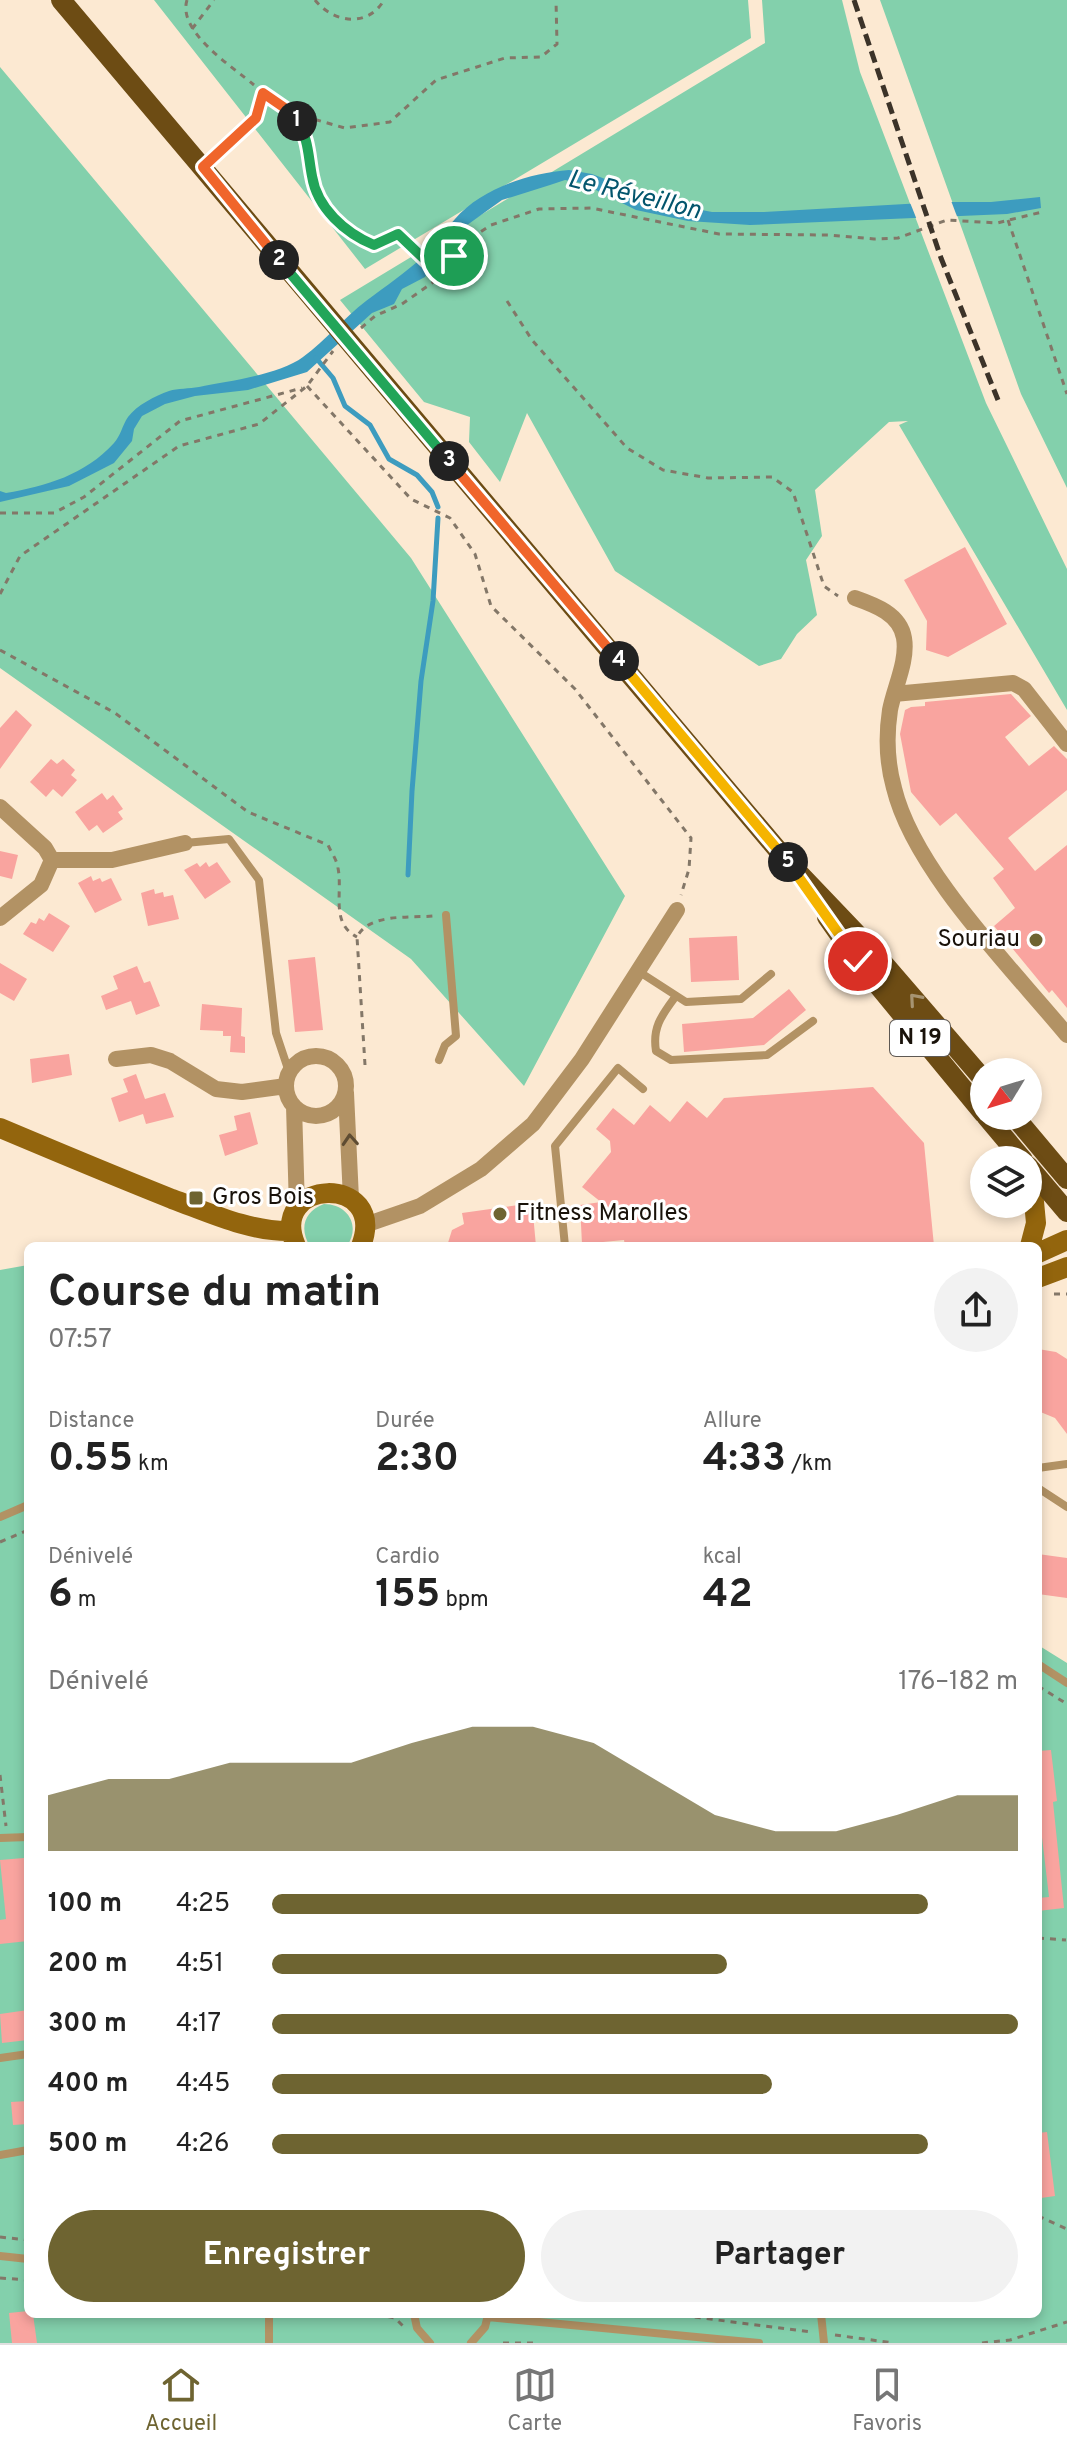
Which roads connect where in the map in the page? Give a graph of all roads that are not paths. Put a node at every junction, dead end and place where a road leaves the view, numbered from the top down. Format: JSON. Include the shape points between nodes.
{"nodes":[{"id":1,"x":61,"y":0,"type":"edge"},
{"id":2,"x":263,"y":93,"type":"road end"},
{"id":3,"x":203,"y":167,"type":"junction"},
{"id":4,"x":855,"y":598,"type":"road end"},
{"id":5,"x":894,"y":694,"type":"junction"},
{"id":6,"x":1067,"y":744,"type":"edge"},
{"id":7,"x":0,"y":807,"type":"edge"},
{"id":8,"x":185,"y":843,"type":"joint"},
{"id":9,"x":52,"y":860,"type":"junction"},
{"id":10,"x":787,"y":861,"type":"junction"},
{"id":11,"x":677,"y":910,"type":"road end"},
{"id":12,"x":446,"y":915,"type":"road end"},
{"id":13,"x":0,"y":918,"type":"edge"},
{"id":14,"x":638,"y":971,"type":"junction"},
{"id":15,"x":771,"y":974,"type":"dead end"},
{"id":16,"x":676,"y":996,"type":"junction"},
{"id":17,"x":813,"y":1021,"type":"dead end"},
{"id":18,"x":1067,"y":1035,"type":"edge"},
{"id":19,"x":116,"y":1059,"type":"dead end"},
{"id":20,"x":439,"y":1060,"type":"dead end"},
{"id":21,"x":970,"y":1064,"type":"edge"},
{"id":22,"x":287,"y":1079,"type":"junction"},
{"id":23,"x":345,"y":1082,"type":"junction"},
{"id":24,"x":643,"y":1089,"type":"dead end"},
{"id":25,"x":970,"y":1097,"type":"edge"},
{"id":26,"x":294,"y":1106,"type":"junction"},
{"id":27,"x":0,"y":1128,"type":"edge"},
{"id":28,"x":998,"y":1130,"type":"edge"},
{"id":29,"x":1026,"y":1130,"type":"edge"},
{"id":30,"x":1011,"y":1146,"type":"edge"},
{"id":31,"x":1067,"y":1179,"type":"edge"},
{"id":32,"x":1042,"y":1183,"type":"edge"},
{"id":33,"x":351,"y":1199,"type":"junction"},
{"id":34,"x":297,"y":1208,"type":"junction"},
{"id":35,"x":1067,"y":1212,"type":"edge"},
{"id":36,"x":1035,"y":1218,"type":"edge"},
{"id":37,"x":365,"y":1225,"type":"junction"},
{"id":38,"x":293,"y":1238,"type":"edge"},
{"id":39,"x":1067,"y":1240,"type":"edge"},
{"id":40,"x":362,"y":1242,"type":"edge"},
{"id":41,"x":565,"y":1242,"type":"edge"},
{"id":42,"x":1031,"y":1242,"type":"edge"},
{"id":43,"x":1042,"y":1251,"type":"edge"},
{"id":44,"x":1067,"y":1267,"type":"edge"},
{"id":45,"x":1042,"y":1276,"type":"edge"},
{"id":46,"x":1067,"y":1464,"type":"edge"},
{"id":47,"x":1042,"y":1467,"type":"edge"},
{"id":48,"x":1042,"y":1491,"type":"edge"},
{"id":49,"x":24,"y":1507,"type":"edge"},
{"id":50,"x":1067,"y":1507,"type":"edge"},
{"id":51,"x":0,"y":1517,"type":"edge"},
{"id":52,"x":1042,"y":1667,"type":"edge"},
{"id":53,"x":1067,"y":1683,"type":"edge"},
{"id":54,"x":24,"y":1837,"type":"edge"},
{"id":55,"x":4,"y":1838,"type":"edge"},
{"id":56,"x":24,"y":2055,"type":"edge"},
{"id":57,"x":0,"y":2058,"type":"edge"},
{"id":58,"x":24,"y":2151,"type":"edge"},
{"id":59,"x":0,"y":2155,"type":"edge"},
{"id":60,"x":0,"y":2256,"type":"edge"},
{"id":61,"x":24,"y":2259,"type":"edge"},
{"id":62,"x":269,"y":2318,"type":"edge"},
{"id":63,"x":415,"y":2318,"type":"edge"},
{"id":64,"x":487,"y":2318,"type":"edge"},
{"id":65,"x":544,"y":2318,"type":"edge"},
{"id":66,"x":822,"y":2318,"type":"edge"},
{"id":67,"x":824,"y":2338,"type":"edge"},
{"id":68,"x":716,"y":2340,"type":"edge"},
{"id":69,"x":269,"y":2343,"type":"edge"},
{"id":70,"x":430,"y":2343,"type":"edge"},
{"id":71,"x":471,"y":2343,"type":"edge"},
{"id":72,"x":759,"y":2343,"type":"edge"}],
"edges":[{"from":1,"to":3,"type":"main road","number":"N 19"},
{"from":2,"to":3,"type":"lane","via":[[256,118]]},
{"from":3,"to":10,"type":"main road","number":"N 19"},
{"from":4,"to":5,"type":"street","via":[[883,609],[904,638]]},
{"from":5,"to":6,"type":"street","via":[[1013,683],[1024,689]]},
{"from":5,"to":18,"type":"street","via":[[887,756],[900,812],[921,854]]},
{"from":7,"to":9,"type":"street"},
{"from":8,"to":9,"type":"street","via":[[112,860]]},
{"from":8,"to":22,"type":"lane","via":[[229,839],[259,880],[276,1033]]},
{"from":9,"to":13,"type":"street","via":[[41,885]]},
{"from":21,"to":10,"type":"main road","number":"N 19","one_way":true},
{"from":10,"to":25,"type":"main road","number":"N 19","via":[[858,961]]},
{"from":11,"to":14,"type":"street"},
{"from":12,"to":20,"type":"lane","via":[[456,1036]]},
{"from":14,"to":16,"type":"lane"},
{"from":14,"to":37,"type":"street","via":[[533,1124],[481,1169],[420,1206]]},
{"from":15,"to":16,"type":"lane","via":[[741,999],[686,1002]]},
{"from":16,"to":17,"type":"lane","via":[[653,1033],[656,1051],[671,1060],[767,1055]]},
{"from":19,"to":22,"type":"street","via":[[151,1055],[216,1089],[242,1092]]},
{"from":22,"to":23,"type":"street","via":[[304,1058],[325,1057],[341,1070]]},
{"from":22,"to":26,"type":"street"},
{"from":23,"to":26,"type":"street","via":[[342,1100],[329,1113],[310,1115]]},
{"from":33,"to":23,"type":"street","one_way":true},
{"from":24,"to":41,"type":"lane","via":[[618,1068],[555,1146]]},
{"from":26,"to":34,"type":"street"},
{"from":27,"to":38,"type":"street","via":[[198,1209]]},
{"from":28,"to":30,"type":"main road","number":"N 19"},
{"from":29,"to":31,"type":"main road"},
{"from":32,"to":35,"type":"main road","number":"N 19"},
{"from":33,"to":34,"type":"street","via":[[340,1193],[316,1193]]},
{"from":33,"to":37,"type":"street"},
{"from":34,"to":38,"type":"street"},
{"from":36,"to":42,"type":"street"},
{"from":37,"to":40,"type":"street"},
{"from":39,"to":43,"type":"street"},
{"from":44,"to":45,"type":"street"},
{"from":46,"to":47,"type":"lane"},
{"from":48,"to":50,"type":"lane"},
{"from":49,"to":51,"type":"lane"},
{"from":52,"to":53,"type":"lane"},
{"from":54,"to":55,"type":"lane"},
{"from":56,"to":57,"type":"lane"},
{"from":58,"to":59,"type":"lane"},
{"from":60,"to":61,"type":"lane"},
{"from":62,"to":69,"type":"lane"},
{"from":63,"to":70,"type":"lane"},
{"from":64,"to":71,"type":"lane"},
{"from":65,"to":68,"type":"lane"},
{"from":66,"to":67,"type":"lane"},
{"from":68,"to":72,"type":"lane"}]}
